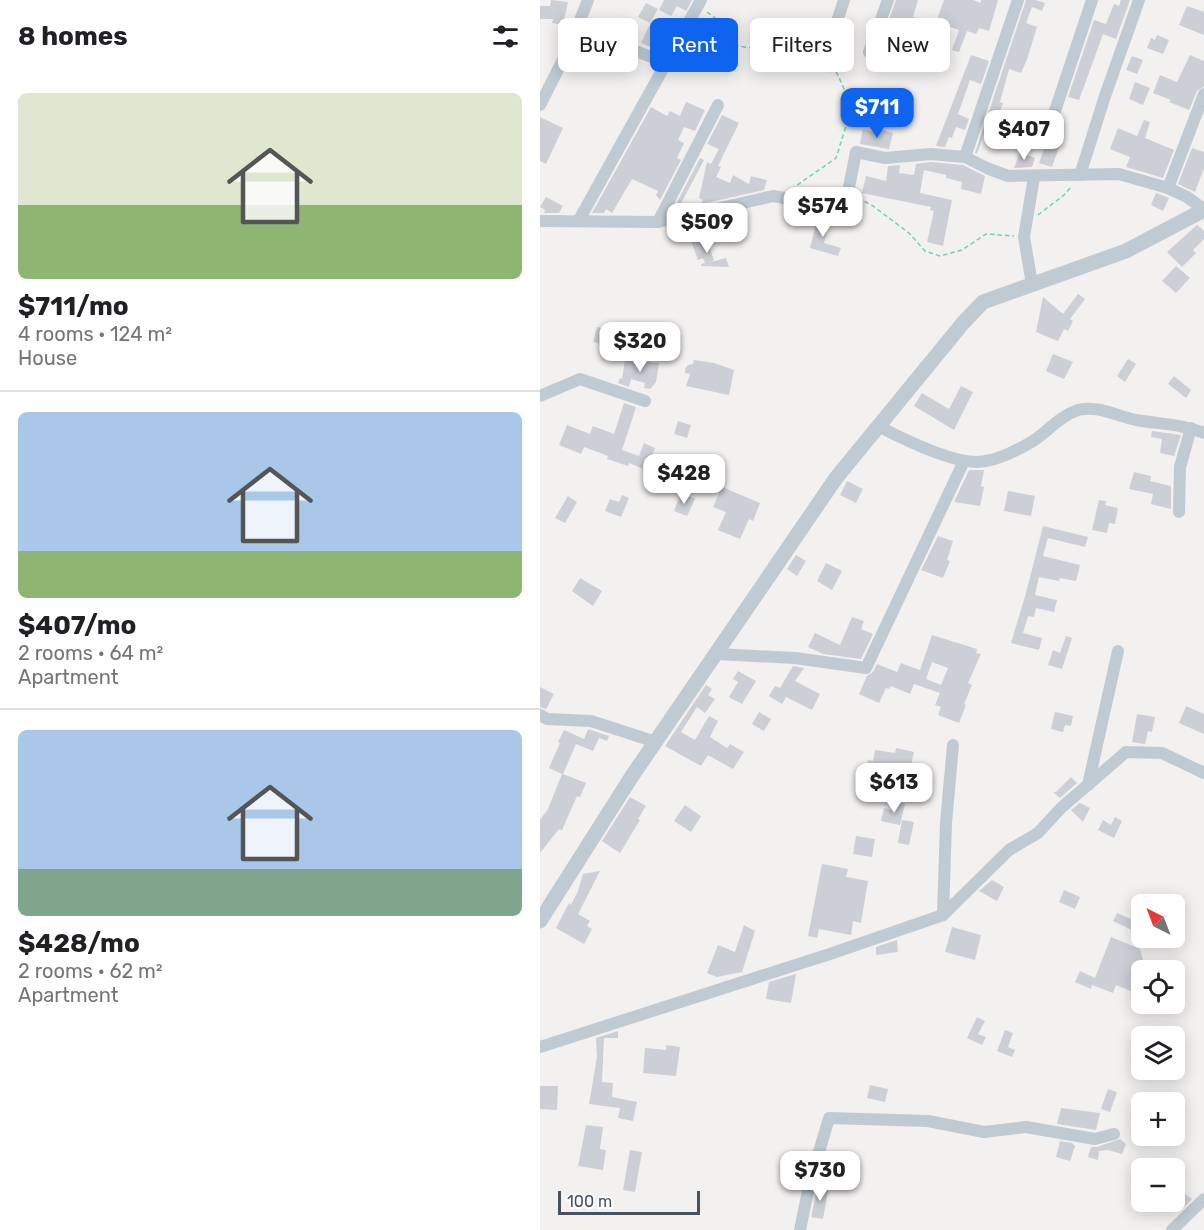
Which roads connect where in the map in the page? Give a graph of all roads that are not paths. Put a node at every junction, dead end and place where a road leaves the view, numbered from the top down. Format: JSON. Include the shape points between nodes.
{"nodes":[{"id":1,"x":588,"y":0,"type":"edge"},
{"id":2,"x":844,"y":0,"type":"edge"},
{"id":3,"x":888,"y":0,"type":"edge"},
{"id":4,"x":1018,"y":0,"type":"edge"},
{"id":5,"x":1092,"y":0,"type":"edge"},
{"id":6,"x":1139,"y":0,"type":"edge"},
{"id":7,"x":700,"y":3,"type":"edge"},
{"id":8,"x":580,"y":18,"type":"edge"},
{"id":9,"x":692,"y":18,"type":"edge"},
{"id":10,"x":838,"y":18,"type":"edge"},
{"id":11,"x":881,"y":18,"type":"edge"},
{"id":12,"x":558,"y":66,"type":"edge"},
{"id":13,"x":662,"y":72,"type":"edge"},
{"id":14,"x":1204,"y":94,"type":"edge"},
{"id":15,"x":540,"y":105,"type":"edge"},
{"id":16,"x":718,"y":105,"type":"dead end"},
{"id":17,"x":1054,"y":114,"type":"dead end"},
{"id":18,"x":965,"y":157,"type":"junction"},
{"id":19,"x":1080,"y":175,"type":"junction"},
{"id":20,"x":1034,"y":177,"type":"junction"},
{"id":21,"x":1168,"y":188,"type":"junction"},
{"id":22,"x":1204,"y":210,"type":"edge"},
{"id":23,"x":579,"y":220,"type":"junction"},
{"id":24,"x":540,"y":221,"type":"edge"},
{"id":25,"x":658,"y":222,"type":"junction"},
{"id":26,"x":1032,"y":284,"type":"junction"},
{"id":27,"x":540,"y":396,"type":"edge"},
{"id":28,"x":645,"y":401,"type":"dead end"},
{"id":29,"x":878,"y":426,"type":"junction"},
{"id":30,"x":1191,"y":428,"type":"junction"},
{"id":31,"x":1204,"y":433,"type":"edge"},
{"id":32,"x":963,"y":461,"type":"junction"},
{"id":33,"x":1179,"y":512,"type":"dead end"},
{"id":34,"x":1118,"y":651,"type":"dead end"},
{"id":35,"x":716,"y":654,"type":"junction"},
{"id":36,"x":540,"y":715,"type":"edge"},
{"id":37,"x":656,"y":741,"type":"junction"},
{"id":38,"x":953,"y":745,"type":"dead end"},
{"id":39,"x":1204,"y":773,"type":"edge"},
{"id":40,"x":1088,"y":785,"type":"junction"},
{"id":41,"x":943,"y":915,"type":"junction"},
{"id":42,"x":540,"y":921,"type":"edge"},
{"id":43,"x":540,"y":1047,"type":"edge"},
{"id":44,"x":1114,"y":1134,"type":"dead end"},
{"id":45,"x":1204,"y":1199,"type":"edge"},
{"id":46,"x":800,"y":1230,"type":"edge"},
{"id":47,"x":1172,"y":1230,"type":"edge"}],
"edges":[{"from":1,"to":8,"type":"street"},
{"from":2,"to":10,"type":"street"},
{"from":3,"to":11,"type":"street"},
{"from":4,"to":18,"type":"street"},
{"from":5,"to":17,"type":"street"},
{"from":6,"to":19,"type":"street"},
{"from":7,"to":9,"type":"street"},
{"from":12,"to":15,"type":"street"},
{"from":13,"to":23,"type":"street"},
{"from":14,"to":21,"type":"street"},
{"from":16,"to":25,"type":"street"},
{"from":18,"to":20,"type":"street","via":[[1008,176]]},
{"from":18,"to":25,"type":"street","via":[[931,154],[885,158],[856,152],[848,192],[834,202],[813,203],[773,196]]},
{"from":19,"to":20,"type":"street"},
{"from":19,"to":21,"type":"street","via":[[1119,174]]},
{"from":20,"to":26,"type":"street","via":[[1025,231]]},
{"from":21,"to":22,"type":"street"},
{"from":22,"to":26,"type":"street","via":[[1126,251]]},
{"from":23,"to":24,"type":"street"},
{"from":23,"to":25,"type":"street"},
{"from":26,"to":29,"type":"street","via":[[983,302]]},
{"from":27,"to":28,"type":"street","via":[[580,379]]},
{"from":29,"to":32,"type":"street"},
{"from":29,"to":35,"type":"street","via":[[836,478]]},
{"from":30,"to":31,"type":"street"},
{"from":30,"to":32,"type":"street","via":[[1081,410],[1069,414],[1033,441],[990,461]]},
{"from":30,"to":33,"type":"street","via":[[1180,467]]},
{"from":32,"to":35,"type":"street","via":[[866,668],[795,658]]},
{"from":34,"to":40,"type":"street"},
{"from":35,"to":37,"type":"street"},
{"from":36,"to":37,"type":"street","via":[[591,722]]},
{"from":37,"to":42,"type":"street"},
{"from":38,"to":41,"type":"street"},
{"from":39,"to":40,"type":"street","via":[[1162,753],[1126,752]]},
{"from":40,"to":41,"type":"street","via":[[1038,833],[1009,850]]},
{"from":41,"to":43,"type":"street"},
{"from":44,"to":46,"type":"street","via":[[1095,1139],[1026,1127],[984,1132],[928,1121],[829,1118]]},
{"from":45,"to":47,"type":"street"}]}
